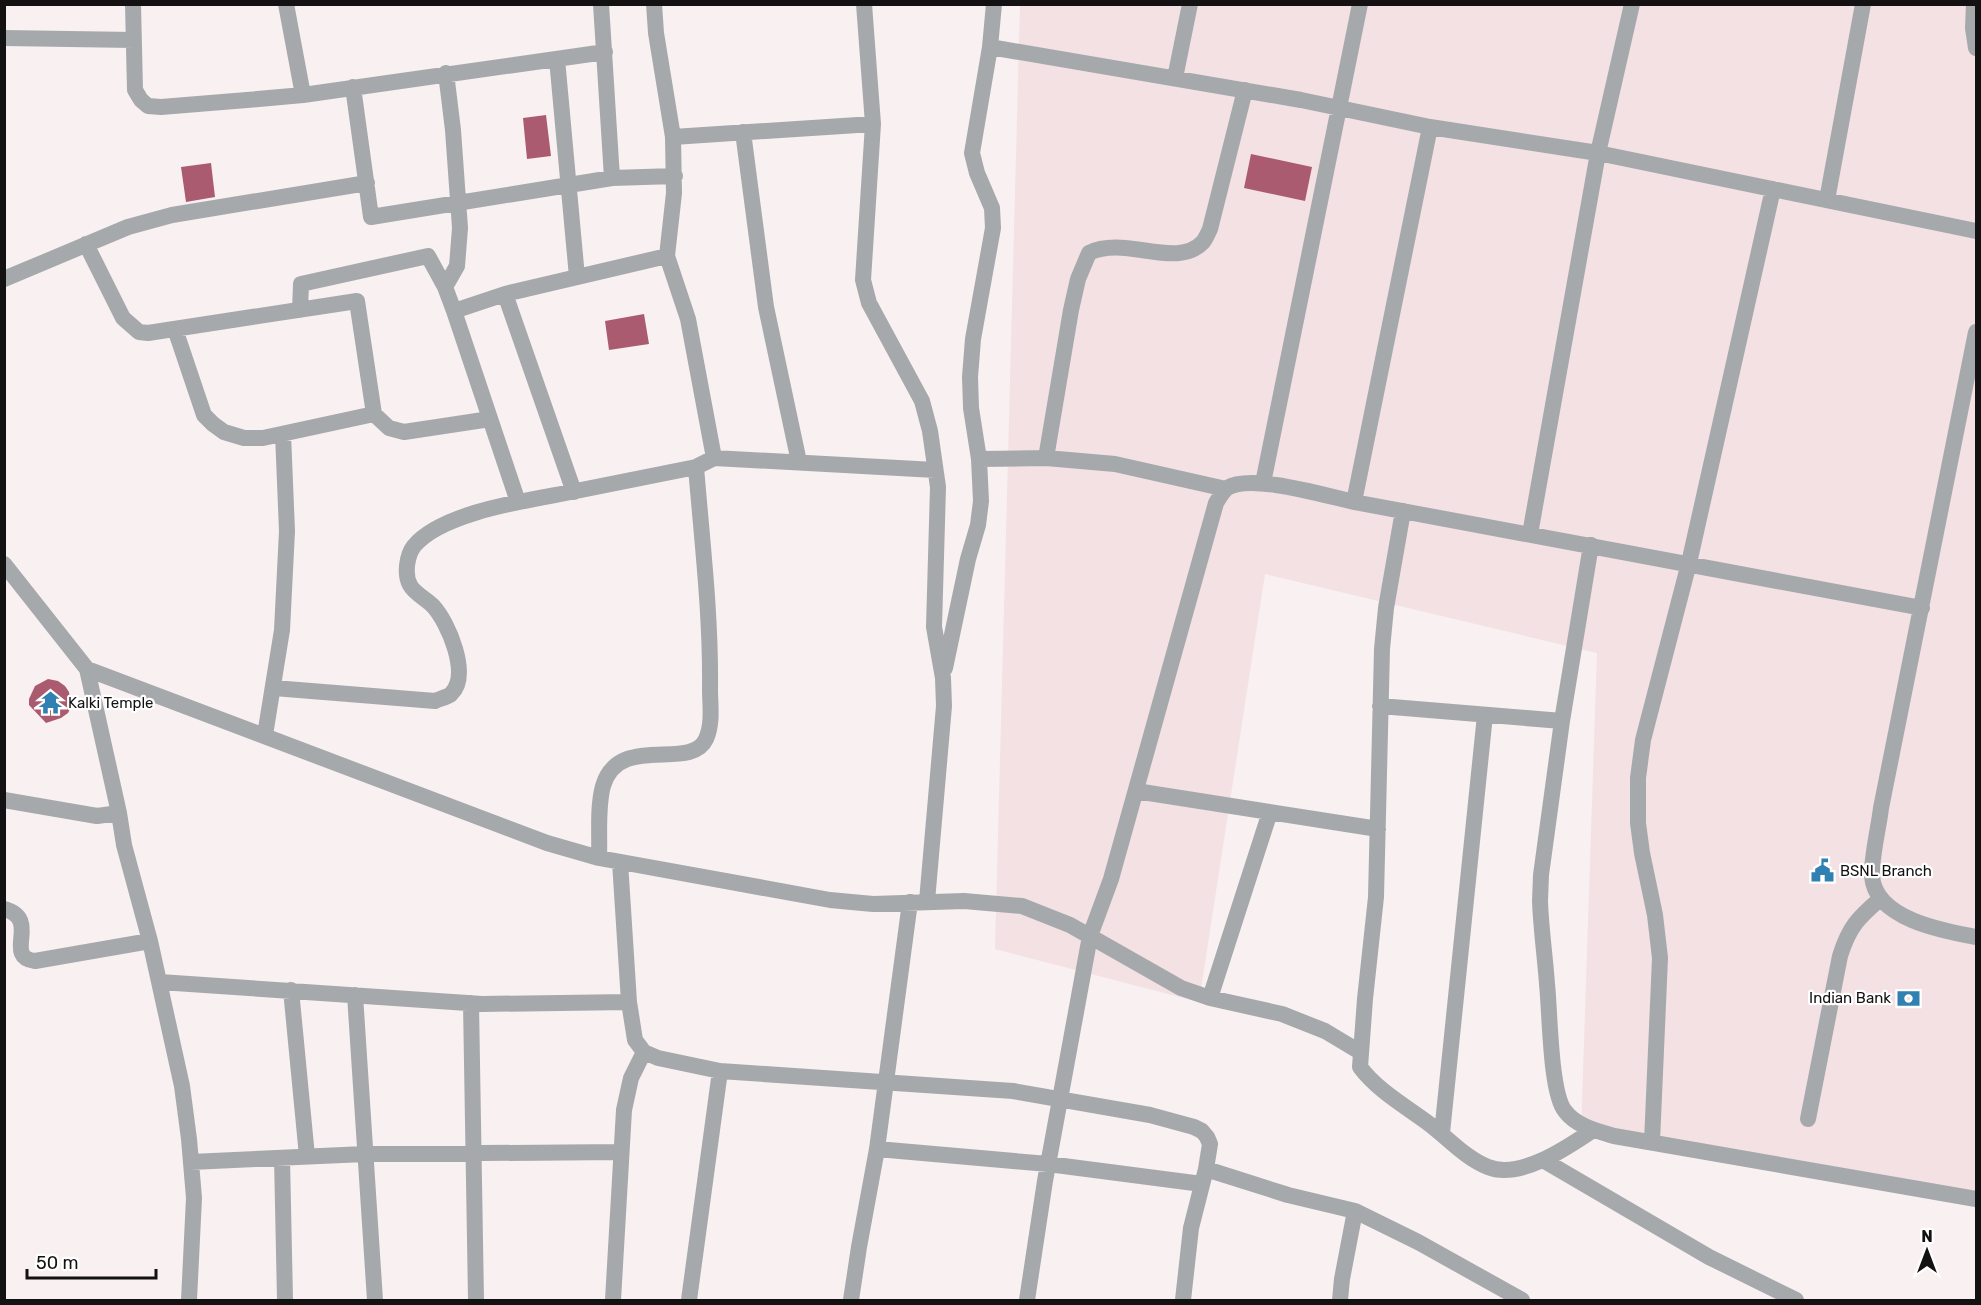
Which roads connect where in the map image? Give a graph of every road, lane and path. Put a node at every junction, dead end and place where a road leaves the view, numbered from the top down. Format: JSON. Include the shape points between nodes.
{"nodes":[{"id":1,"x":133,"y":4,"type":"edge"},
{"id":2,"x":286,"y":4,"type":"edge"},
{"id":3,"x":602,"y":4,"type":"edge"},
{"id":4,"x":654,"y":4,"type":"edge"},
{"id":5,"x":864,"y":4,"type":"edge"},
{"id":6,"x":994,"y":4,"type":"edge"},
{"id":7,"x":1190,"y":4,"type":"edge"},
{"id":8,"x":1360,"y":4,"type":"edge"},
{"id":9,"x":1632,"y":4,"type":"edge"},
{"id":10,"x":1863,"y":4,"type":"edge"},
{"id":11,"x":1974,"y":4,"type":"edge"},
{"id":12,"x":4,"y":38,"type":"edge"},
{"id":13,"x":134,"y":40,"type":"junction"},
{"id":14,"x":990,"y":47,"type":"junction"},
{"id":15,"x":1977,"y":48,"type":"edge"},
{"id":16,"x":605,"y":52,"type":"junction"},
{"id":17,"x":557,"y":59,"type":"junction"},
{"id":18,"x":446,"y":73,"type":"junction"},
{"id":19,"x":1175,"y":78,"type":"junction"},
{"id":20,"x":353,"y":87,"type":"junction"},
{"id":21,"x":1245,"y":90,"type":"junction"},
{"id":22,"x":303,"y":95,"type":"junction"},
{"id":23,"x":1340,"y":108,"type":"junction"},
{"id":24,"x":873,"y":124,"type":"junction"},
{"id":25,"x":1430,"y":127,"type":"junction"},
{"id":26,"x":743,"y":132,"type":"junction"},
{"id":27,"x":673,"y":137,"type":"junction"},
{"id":28,"x":1598,"y":153,"type":"junction"},
{"id":29,"x":675,"y":176,"type":"junction"},
{"id":30,"x":612,"y":178,"type":"junction"},
{"id":31,"x":367,"y":183,"type":"junction"},
{"id":32,"x":569,"y":186,"type":"junction"},
{"id":33,"x":1773,"y":189,"type":"junction"},
{"id":34,"x":1827,"y":200,"type":"junction"},
{"id":35,"x":459,"y":204,"type":"junction"},
{"id":36,"x":1977,"y":231,"type":"edge"},
{"id":37,"x":86,"y":244,"type":"junction"},
{"id":38,"x":667,"y":256,"type":"junction"},
{"id":39,"x":577,"y":277,"type":"junction"},
{"id":40,"x":4,"y":279,"type":"edge"},
{"id":41,"x":445,"y":287,"type":"junction"},
{"id":42,"x":505,"y":294,"type":"junction"},
{"id":43,"x":300,"y":310,"type":"junction"},
{"id":44,"x":454,"y":311,"type":"junction"},
{"id":45,"x":175,"y":329,"type":"junction"},
{"id":46,"x":1977,"y":332,"type":"edge"},
{"id":47,"x":374,"y":414,"type":"junction"},
{"id":48,"x":490,"y":419,"type":"junction"},
{"id":49,"x":283,"y":434,"type":"junction"},
{"id":50,"x":714,"y":458,"type":"junction"},
{"id":51,"x":1046,"y":458,"type":"junction"},
{"id":52,"x":979,"y":459,"type":"junction"},
{"id":53,"x":799,"y":462,"type":"junction"},
{"id":54,"x":696,"y":467,"type":"junction"},
{"id":55,"x":935,"y":470,"type":"junction"},
{"id":56,"x":1263,"y":483,"type":"junction"},
{"id":57,"x":1226,"y":489,"type":"junction"},
{"id":58,"x":574,"y":492,"type":"junction"},
{"id":59,"x":518,"y":502,"type":"junction"},
{"id":60,"x":1354,"y":502,"type":"junction"},
{"id":61,"x":1403,"y":511,"type":"junction"},
{"id":62,"x":1530,"y":534,"type":"junction"},
{"id":63,"x":1591,"y":545,"type":"junction"},
{"id":64,"x":1689,"y":563,"type":"junction"},
{"id":65,"x":4,"y":564,"type":"edge"},
{"id":66,"x":1922,"y":608,"type":"junction"},
{"id":67,"x":87,"y":669,"type":"junction"},
{"id":68,"x":943,"y":678,"type":"junction"},
{"id":69,"x":274,"y":688,"type":"junction"},
{"id":70,"x":1380,"y":706,"type":"junction"},
{"id":71,"x":1485,"y":715,"type":"junction"},
{"id":72,"x":1562,"y":721,"type":"junction"},
{"id":73,"x":265,"y":735,"type":"junction"},
{"id":74,"x":1136,"y":791,"type":"junction"},
{"id":75,"x":4,"y":800,"type":"edge"},
{"id":76,"x":1270,"y":812,"type":"junction"},
{"id":77,"x":119,"y":813,"type":"junction"},
{"id":78,"x":1378,"y":829,"type":"junction"},
{"id":79,"x":599,"y":858,"type":"junction"},
{"id":80,"x":620,"y":862,"type":"junction"},
{"id":81,"x":1880,"y":899,"type":"junction"},
{"id":82,"x":919,"y":902,"type":"junction"},
{"id":83,"x":4,"y":909,"type":"edge"},
{"id":84,"x":1090,"y":936,"type":"junction"},
{"id":85,"x":1977,"y":937,"type":"edge"},
{"id":86,"x":150,"y":940,"type":"junction"},
{"id":87,"x":160,"y":982,"type":"junction"},
{"id":88,"x":291,"y":990,"type":"junction"},
{"id":89,"x":356,"y":995,"type":"junction"},
{"id":90,"x":1210,"y":998,"type":"junction"},
{"id":91,"x":629,"y":1002,"type":"junction"},
{"id":92,"x":471,"y":1003,"type":"junction"},
{"id":93,"x":644,"y":1052,"type":"junction"},
{"id":94,"x":1360,"y":1052,"type":"junction"},
{"id":95,"x":720,"y":1071,"type":"junction"},
{"id":96,"x":886,"y":1084,"type":"junction"},
{"id":97,"x":1060,"y":1099,"type":"junction"},
{"id":98,"x":1808,"y":1119,"type":"dead end"},
{"id":99,"x":1593,"y":1130,"type":"junction"},
{"id":100,"x":1442,"y":1133,"type":"junction"},
{"id":101,"x":1652,"y":1142,"type":"junction"},
{"id":102,"x":877,"y":1149,"type":"junction"},
{"id":103,"x":474,"y":1152,"type":"junction"},
{"id":104,"x":621,"y":1152,"type":"junction"},
{"id":105,"x":365,"y":1154,"type":"junction"},
{"id":106,"x":307,"y":1156,"type":"junction"},
{"id":107,"x":282,"y":1158,"type":"junction"},
{"id":108,"x":1543,"y":1160,"type":"junction"},
{"id":109,"x":191,"y":1162,"type":"junction"},
{"id":110,"x":1048,"y":1164,"type":"junction"},
{"id":111,"x":1204,"y":1177,"type":"junction"},
{"id":112,"x":1977,"y":1199,"type":"edge"},
{"id":113,"x":1355,"y":1211,"type":"junction"},
{"id":114,"x":189,"y":1300,"type":"edge"},
{"id":115,"x":285,"y":1300,"type":"edge"},
{"id":116,"x":375,"y":1300,"type":"edge"},
{"id":117,"x":476,"y":1300,"type":"edge"},
{"id":118,"x":613,"y":1300,"type":"edge"},
{"id":119,"x":689,"y":1300,"type":"edge"},
{"id":120,"x":851,"y":1300,"type":"edge"},
{"id":121,"x":1027,"y":1300,"type":"edge"},
{"id":122,"x":1183,"y":1300,"type":"edge"},
{"id":123,"x":1340,"y":1300,"type":"edge"},
{"id":124,"x":1522,"y":1300,"type":"edge"},
{"id":125,"x":1796,"y":1300,"type":"edge"}],
"edges":[{"from":1,"to":13,"type":"street"},
{"from":2,"to":22,"type":"street"},
{"from":3,"to":16,"type":"street"},
{"from":4,"to":27,"type":"street"},
{"from":5,"to":24,"type":"street"},
{"from":6,"to":14,"type":"street"},
{"from":7,"to":19,"type":"street"},
{"from":8,"to":23,"type":"street"},
{"from":9,"to":28,"type":"street"},
{"from":10,"to":34,"type":"street"},
{"from":11,"to":15,"type":"street"},
{"from":12,"to":13,"type":"street"},
{"from":13,"to":22,"type":"street","via":[[135,90],[148,106]]},
{"from":14,"to":19,"type":"street"},
{"from":14,"to":52,"type":"street","via":[[972,153],[992,208],[993,228],[970,377]]},
{"from":16,"to":17,"type":"street"},
{"from":16,"to":30,"type":"street"},
{"from":17,"to":18,"type":"street"},
{"from":17,"to":32,"type":"street"},
{"from":18,"to":20,"type":"street"},
{"from":18,"to":35,"type":"street"},
{"from":19,"to":21,"type":"street"},
{"from":20,"to":22,"type":"street"},
{"from":20,"to":31,"type":"street"},
{"from":21,"to":23,"type":"street"},
{"from":21,"to":51,"type":"street","via":[[1210,229],[1203,242],[1193,249],[1164,254],[1113,246],[1089,253],[1071,310]]},
{"from":23,"to":25,"type":"street"},
{"from":23,"to":56,"type":"street"},
{"from":24,"to":26,"type":"street"},
{"from":24,"to":55,"type":"street","via":[[863,280],[869,303],[922,401]]},
{"from":25,"to":28,"type":"street"},
{"from":25,"to":60,"type":"street"},
{"from":26,"to":27,"type":"street"},
{"from":26,"to":53,"type":"street","via":[[766,307]]},
{"from":27,"to":29,"type":"street"},
{"from":28,"to":33,"type":"street"},
{"from":28,"to":62,"type":"street"},
{"from":29,"to":30,"type":"street"},
{"from":29,"to":38,"type":"street"},
{"from":30,"to":32,"type":"street"},
{"from":31,"to":35,"type":"street","via":[[371,216]]},
{"from":31,"to":37,"type":"street","via":[[172,215],[128,226]]},
{"from":32,"to":35,"type":"street"},
{"from":32,"to":39,"type":"street"},
{"from":33,"to":34,"type":"street"},
{"from":33,"to":64,"type":"street"},
{"from":34,"to":36,"type":"street"},
{"from":35,"to":41,"type":"street","via":[[457,266]]},
{"from":37,"to":40,"type":"street"},
{"from":37,"to":45,"type":"street","via":[[123,318],[139,332]]},
{"from":38,"to":39,"type":"street"},
{"from":38,"to":50,"type":"street","via":[[688,319]]},
{"from":39,"to":42,"type":"street"},
{"from":41,"to":43,"type":"street","via":[[428,256],[301,284]]},
{"from":41,"to":44,"type":"street"},
{"from":42,"to":44,"type":"street"},
{"from":42,"to":58,"type":"street"},
{"from":43,"to":45,"type":"street"},
{"from":43,"to":47,"type":"street","via":[[357,301]]},
{"from":44,"to":48,"type":"street"},
{"from":45,"to":49,"type":"street","via":[[204,415],[213,424],[244,438]]},
{"from":46,"to":66,"type":"street"},
{"from":47,"to":48,"type":"street","via":[[388,428],[404,432]]},
{"from":47,"to":49,"type":"street"},
{"from":48,"to":59,"type":"street"},
{"from":49,"to":69,"type":"street","via":[[287,531],[282,630]]},
{"from":50,"to":53,"type":"street"},
{"from":50,"to":54,"type":"street"},
{"from":51,"to":52,"type":"street"},
{"from":51,"to":57,"type":"street","via":[[1115,464]]},
{"from":52,"to":68,"type":"street","via":[[978,525]]},
{"from":53,"to":55,"type":"street"},
{"from":54,"to":58,"type":"street"},
{"from":54,"to":79,"type":"street","via":[[711,655],[706,739],[699,748],[631,756],[614,765],[603,785]]},
{"from":55,"to":68,"type":"street","via":[[938,503],[934,627]]},
{"from":56,"to":57,"type":"street","via":[[1241,483]]},
{"from":56,"to":60,"type":"street"},
{"from":57,"to":74,"type":"street","via":[[1216,503]]},
{"from":58,"to":59,"type":"street"},
{"from":59,"to":69,"type":"street","via":[[463,516],[426,535],[413,547],[406,568],[410,585],[435,608],[451,634],[459,679],[451,694],[435,701]]},
{"from":60,"to":61,"type":"street"},
{"from":61,"to":62,"type":"street"},
{"from":61,"to":70,"type":"street","via":[[1386,608]]},
{"from":62,"to":63,"type":"street"},
{"from":63,"to":64,"type":"street"},
{"from":63,"to":72,"type":"street"},
{"from":64,"to":66,"type":"street"},
{"from":64,"to":101,"type":"street","via":[[1643,740],[1638,778],[1638,823],[1660,958]]},
{"from":65,"to":67,"type":"street"},
{"from":66,"to":81,"type":"street","via":[[1878,828],[1872,878]]},
{"from":67,"to":73,"type":"street"},
{"from":67,"to":77,"type":"street"},
{"from":68,"to":82,"type":"street","via":[[944,706]]},
{"from":69,"to":73,"type":"street"},
{"from":70,"to":71,"type":"street"},
{"from":70,"to":78,"type":"street"},
{"from":71,"to":72,"type":"street"},
{"from":71,"to":100,"type":"street"},
{"from":72,"to":99,"type":"street","via":[[1541,875],[1540,920],[1559,1100],[1564,1111]]},
{"from":73,"to":79,"type":"street","via":[[547,843]]},
{"from":74,"to":76,"type":"street"},
{"from":74,"to":84,"type":"street"},
{"from":75,"to":77,"type":"street","via":[[97,816]]},
{"from":76,"to":78,"type":"street"},
{"from":76,"to":90,"type":"street"},
{"from":77,"to":86,"type":"street"},
{"from":78,"to":94,"type":"street","via":[[1376,897]]},
{"from":79,"to":80,"type":"street"},
{"from":80,"to":82,"type":"street","via":[[830,900],[873,904]]},
{"from":80,"to":91,"type":"street"},
{"from":81,"to":85,"type":"street","via":[[1896,913],[1928,926]]},
{"from":81,"to":98,"type":"street","via":[[1857,919],[1845,939]]},
{"from":82,"to":84,"type":"street","via":[[1022,906]]},
{"from":82,"to":96,"type":"street"},
{"from":83,"to":86,"type":"street","via":[[15,912],[22,922],[21,950],[28,960]]},
{"from":84,"to":90,"type":"street","via":[[1180,988]]},
{"from":84,"to":97,"type":"street"},
{"from":86,"to":87,"type":"street"},
{"from":87,"to":88,"type":"street"},
{"from":87,"to":109,"type":"street","via":[[182,1086]]},
{"from":88,"to":89,"type":"street"},
{"from":88,"to":106,"type":"street"},
{"from":89,"to":92,"type":"street"},
{"from":89,"to":105,"type":"street"},
{"from":90,"to":94,"type":"street","via":[[1282,1014],[1324,1031]]},
{"from":91,"to":92,"type":"street"},
{"from":91,"to":93,"type":"street","via":[[635,1040]]},
{"from":92,"to":103,"type":"street"},
{"from":93,"to":95,"type":"street"},
{"from":93,"to":104,"type":"street","via":[[627,1092]]},
{"from":94,"to":100,"type":"street","via":[[1360,1067],[1368,1078]]},
{"from":95,"to":96,"type":"street"},
{"from":95,"to":119,"type":"street"},
{"from":96,"to":97,"type":"street","via":[[991,1089]]},
{"from":96,"to":102,"type":"street"},
{"from":97,"to":110,"type":"street"},
{"from":97,"to":111,"type":"street","via":[[1150,1115],[1202,1131],[1210,1144]]},
{"from":99,"to":101,"type":"street"},
{"from":99,"to":108,"type":"street"},
{"from":100,"to":108,"type":"street","via":[[1489,1168],[1508,1169]]},
{"from":101,"to":112,"type":"street"},
{"from":102,"to":110,"type":"street"},
{"from":102,"to":120,"type":"street"},
{"from":103,"to":104,"type":"street"},
{"from":103,"to":105,"type":"street"},
{"from":103,"to":117,"type":"street"},
{"from":104,"to":118,"type":"street"},
{"from":105,"to":106,"type":"street"},
{"from":105,"to":116,"type":"street"},
{"from":106,"to":107,"type":"street"},
{"from":107,"to":109,"type":"street"},
{"from":107,"to":115,"type":"street"},
{"from":108,"to":125,"type":"street","via":[[1709,1257]]},
{"from":109,"to":114,"type":"street","via":[[194,1198]]},
{"from":110,"to":111,"type":"street"},
{"from":110,"to":121,"type":"street"},
{"from":111,"to":113,"type":"street"},
{"from":111,"to":122,"type":"street","via":[[1191,1228]]},
{"from":113,"to":123,"type":"street"},
{"from":113,"to":124,"type":"street"}]}
